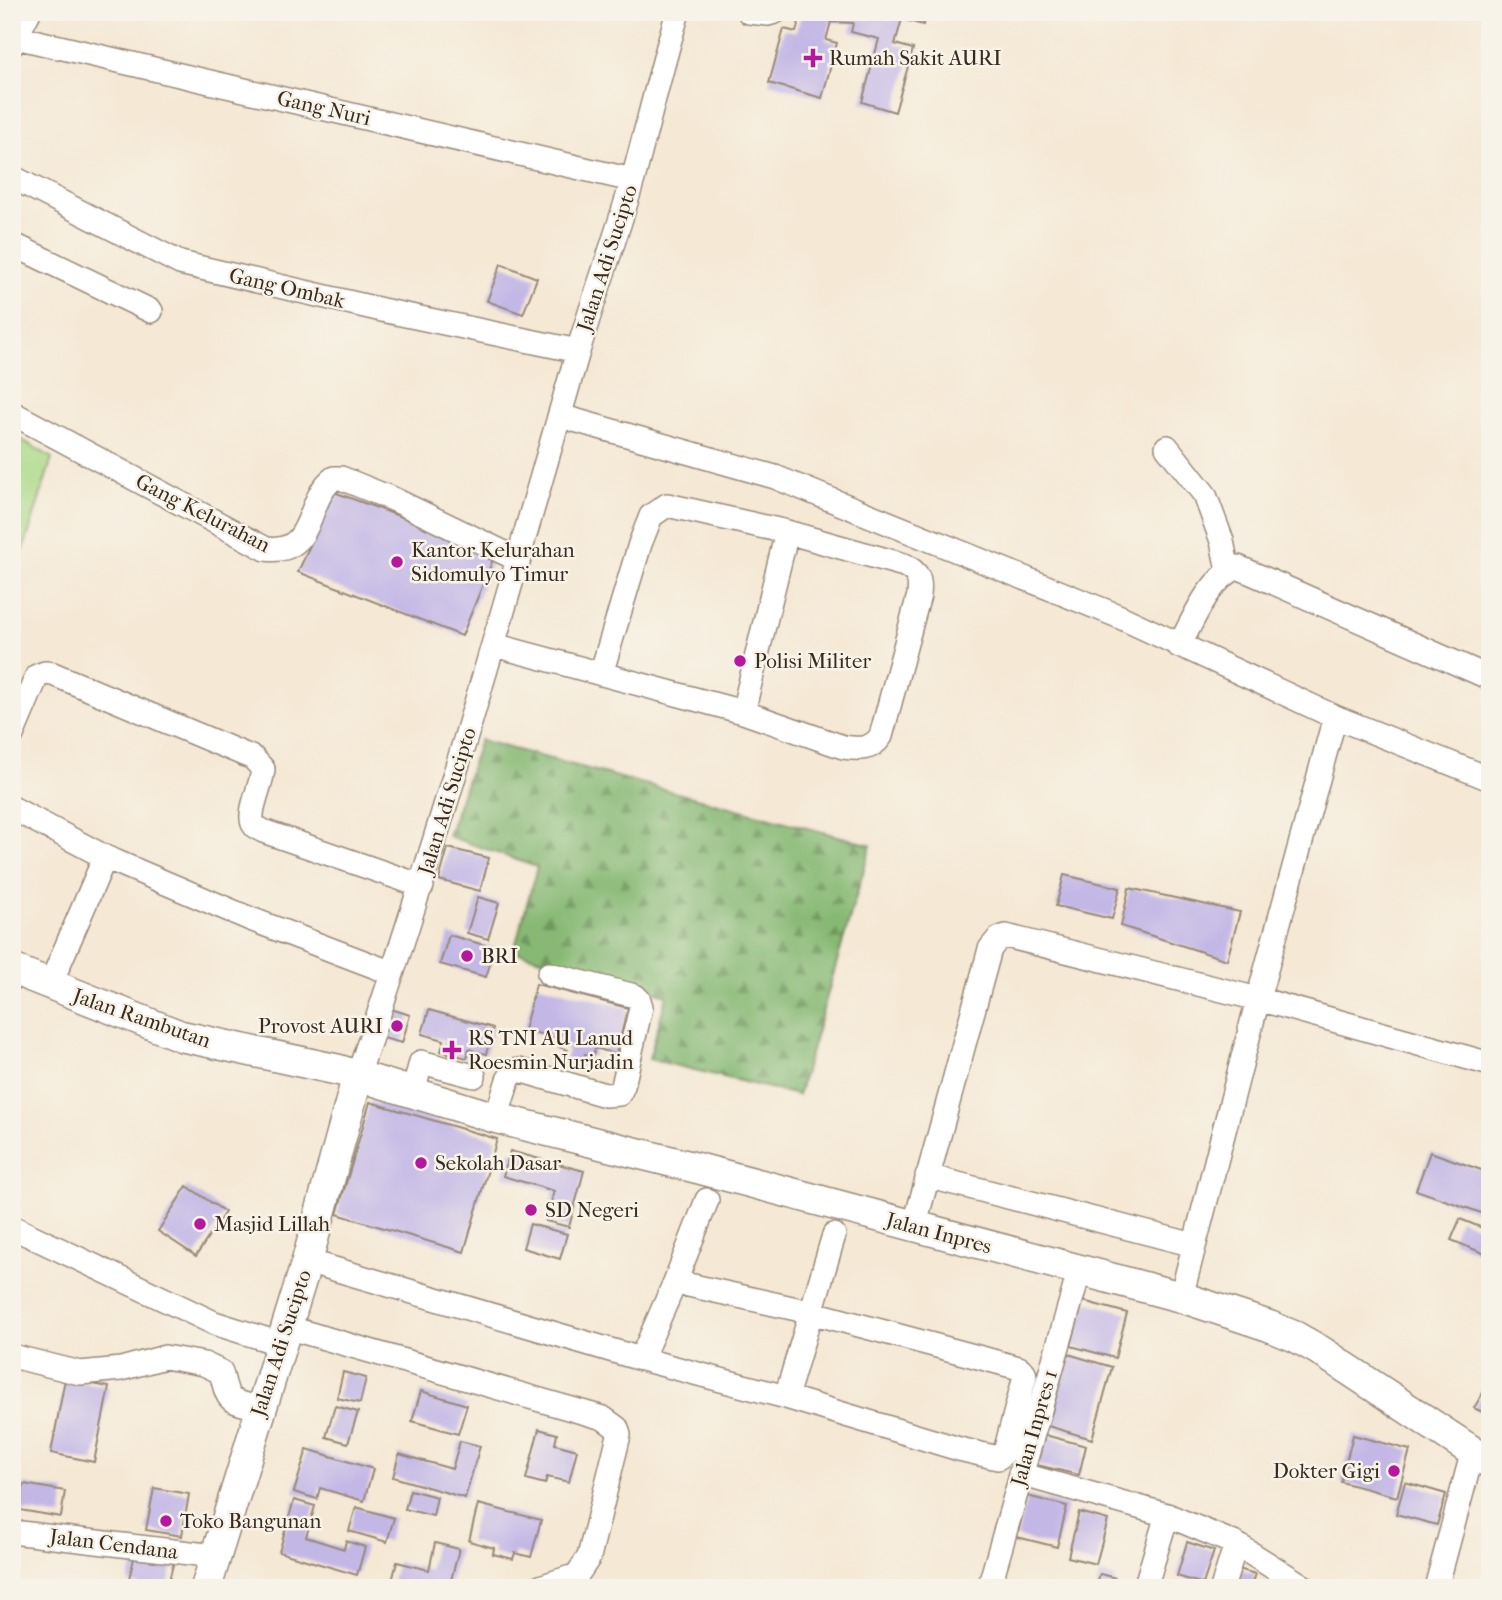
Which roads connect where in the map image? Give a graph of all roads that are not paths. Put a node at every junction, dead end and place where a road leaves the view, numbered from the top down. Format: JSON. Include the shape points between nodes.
{"nodes":[{"id":1,"x":29,"y":12,"type":"edge"},
{"id":2,"x":677,"y":12,"type":"edge"},
{"id":3,"x":749,"y":12,"type":"edge"},
{"id":4,"x":775,"y":12,"type":"edge"},
{"id":5,"x":14,"y":41,"type":"edge"},
{"id":6,"x":12,"y":177,"type":"edge"},
{"id":7,"x":632,"y":180,"type":"junction"},
{"id":8,"x":12,"y":244,"type":"edge"},
{"id":9,"x":151,"y":311,"type":"dead end"},
{"id":10,"x":578,"y":351,"type":"junction"},
{"id":11,"x":12,"y":413,"type":"edge"},
{"id":12,"x":560,"y":416,"type":"junction"},
{"id":13,"x":1167,"y":447,"type":"dead end"},
{"id":14,"x":787,"y":533,"type":"junction"},
{"id":15,"x":519,"y":560,"type":"junction"},
{"id":16,"x":1228,"y":571,"type":"junction"},
{"id":17,"x":494,"y":645,"type":"junction"},
{"id":18,"x":1179,"y":646,"type":"junction"},
{"id":19,"x":601,"y":674,"type":"junction"},
{"id":20,"x":1490,"y":677,"type":"edge"},
{"id":21,"x":743,"y":712,"type":"junction"},
{"id":22,"x":1335,"y":717,"type":"junction"},
{"id":23,"x":12,"y":735,"type":"edge"},
{"id":24,"x":1490,"y":779,"type":"edge"},
{"id":25,"x":12,"y":808,"type":"edge"},
{"id":26,"x":104,"y":857,"type":"junction"},
{"id":27,"x":422,"y":886,"type":"junction"},
{"id":28,"x":12,"y":969,"type":"edge"},
{"id":29,"x":392,"y":973,"type":"junction"},
{"id":30,"x":549,"y":974,"type":"dead end"},
{"id":31,"x":50,"y":985,"type":"junction"},
{"id":32,"x":1258,"y":999,"type":"junction"},
{"id":33,"x":1490,"y":1064,"type":"edge"},
{"id":34,"x":358,"y":1075,"type":"junction"},
{"id":35,"x":474,"y":1076,"type":"dead end"},
{"id":36,"x":413,"y":1092,"type":"junction"},
{"id":37,"x":496,"y":1118,"type":"junction"},
{"id":38,"x":927,"y":1176,"type":"junction"},
{"id":39,"x":707,"y":1200,"type":"dead end"},
{"id":40,"x":12,"y":1227,"type":"edge"},
{"id":41,"x":914,"y":1227,"type":"junction"},
{"id":42,"x":834,"y":1235,"type":"dead end"},
{"id":43,"x":1194,"y":1245,"type":"junction"},
{"id":44,"x":307,"y":1261,"type":"junction"},
{"id":45,"x":1080,"y":1269,"type":"junction"},
{"id":46,"x":675,"y":1282,"type":"junction"},
{"id":47,"x":1181,"y":1297,"type":"junction"},
{"id":48,"x":810,"y":1312,"type":"junction"},
{"id":49,"x":284,"y":1336,"type":"junction"},
{"id":50,"x":12,"y":1356,"type":"edge"},
{"id":51,"x":641,"y":1359,"type":"junction"},
{"id":52,"x":786,"y":1397,"type":"junction"},
{"id":53,"x":260,"y":1409,"type":"junction"},
{"id":54,"x":1481,"y":1457,"type":"edge"},
{"id":55,"x":1020,"y":1474,"type":"junction"},
{"id":56,"x":1167,"y":1515,"type":"junction"},
{"id":57,"x":12,"y":1532,"type":"edge"},
{"id":58,"x":1236,"y":1544,"type":"junction"},
{"id":59,"x":215,"y":1556,"type":"junction"},
{"id":60,"x":206,"y":1588,"type":"edge"},
{"id":61,"x":537,"y":1588,"type":"edge"},
{"id":62,"x":989,"y":1588,"type":"edge"},
{"id":63,"x":1145,"y":1588,"type":"edge"},
{"id":64,"x":1222,"y":1588,"type":"edge"},
{"id":65,"x":1306,"y":1588,"type":"edge"},
{"id":66,"x":1436,"y":1588,"type":"edge"}],
"edges":[{"from":1,"to":5,"type":"street"},
{"from":2,"to":7,"type":"street","name":"Jalan Adi Sucipto"},
{"from":3,"to":4,"type":"street"},
{"from":5,"to":7,"type":"street","name":"Gang Nuri"},
{"from":6,"to":10,"type":"street","name":"Gang Ombak","via":[[180,262]]},
{"from":7,"to":10,"type":"street","name":"Jalan Adi Sucipto"},
{"from":8,"to":9,"type":"street"},
{"from":10,"to":12,"type":"street","name":"Jalan Adi Sucipto"},
{"from":11,"to":15,"type":"street","name":"Gang Kelurahan","via":[[266,549],[288,548],[299,540],[325,486],[341,478]]},
{"from":12,"to":15,"type":"street","name":"Jalan Adi Sucipto"},
{"from":12,"to":18,"type":"street","via":[[775,477],[1106,611]]},
{"from":13,"to":16,"type":"street","via":[[1205,495]]},
{"from":14,"to":19,"type":"street","via":[[667,505],[651,516]]},
{"from":14,"to":21,"type":"street"},
{"from":14,"to":21,"type":"street","via":[[904,565],[918,575],[919,595],[876,743],[860,749],[843,747]]},
{"from":15,"to":17,"type":"street","name":"Jalan Adi Sucipto"},
{"from":16,"to":18,"type":"street","via":[[1206,597]]},
{"from":16,"to":20,"type":"street","via":[[1238,567]]},
{"from":17,"to":19,"type":"street"},
{"from":17,"to":27,"type":"street","name":"Jalan Adi Sucipto"},
{"from":18,"to":22,"type":"street"},
{"from":19,"to":21,"type":"street"},
{"from":22,"to":24,"type":"street"},
{"from":22,"to":32,"type":"street"},
{"from":23,"to":27,"type":"street","via":[[37,676],[53,674],[253,758],[263,769],[263,777],[251,813],[253,825]]},
{"from":25,"to":26,"type":"street"},
{"from":26,"to":29,"type":"street"},
{"from":26,"to":31,"type":"street"},
{"from":27,"to":29,"type":"street","name":"Jalan Adi Sucipto"},
{"from":28,"to":31,"type":"main road","name":"Jalan Rambutan"},
{"from":29,"to":34,"type":"street","name":"Jalan Adi Sucipto"},
{"from":30,"to":37,"type":"street","via":[[639,1000],[624,1086],[619,1094],[605,1095],[514,1071]]},
{"from":31,"to":34,"type":"main road","name":"Jalan Rambutan","via":[[181,1036]]},
{"from":32,"to":33,"type":"street"},
{"from":32,"to":38,"type":"street","via":[[1022,938],[998,939],[990,950]]},
{"from":32,"to":43,"type":"street"},
{"from":34,"to":36,"type":"main road","name":"Jalan Inpres"},
{"from":34,"to":44,"type":"main road","name":"Jalan Adi Sucipto"},
{"from":35,"to":36,"type":"street","via":[[421,1062]]},
{"from":36,"to":37,"type":"main road","name":"Jalan Inpres"},
{"from":37,"to":41,"type":"main road","name":"Jalan Inpres"},
{"from":38,"to":41,"type":"street"},
{"from":38,"to":43,"type":"street"},
{"from":39,"to":46,"type":"street"},
{"from":40,"to":49,"type":"street","via":[[214,1323]]},
{"from":41,"to":45,"type":"main road","name":"Jalan Inpres"},
{"from":42,"to":48,"type":"street"},
{"from":43,"to":47,"type":"street"},
{"from":44,"to":49,"type":"main road","name":"Jalan Adi Sucipto"},
{"from":44,"to":51,"type":"street"},
{"from":45,"to":47,"type":"main road","name":"Jalan Inpres"},
{"from":45,"to":55,"type":"street","name":"Jalan Inpres 1"},
{"from":46,"to":48,"type":"street"},
{"from":46,"to":51,"type":"street"},
{"from":47,"to":54,"type":"main road","name":"Jalan Inpres","via":[[1297,1337]]},
{"from":48,"to":52,"type":"street"},
{"from":48,"to":52,"type":"street","via":[[1022,1370],[1025,1376],[1005,1452],[998,1458],[959,1450]]},
{"from":49,"to":53,"type":"main road","name":"Jalan Adi Sucipto"},
{"from":49,"to":61,"type":"street","via":[[603,1419],[617,1428],[589,1557],[576,1575]]},
{"from":50,"to":53,"type":"street","via":[[79,1373],[121,1369],[165,1357],[204,1364],[221,1372],[227,1396]]},
{"from":51,"to":52,"type":"street"},
{"from":53,"to":59,"type":"main road","name":"Jalan Adi Sucipto"},
{"from":54,"to":66,"type":"street"},
{"from":55,"to":56,"type":"street"},
{"from":55,"to":62,"type":"street","name":"Jalan Inpres 1"},
{"from":56,"to":58,"type":"street"},
{"from":56,"to":63,"type":"street"},
{"from":57,"to":59,"type":"street","name":"Jalan Cendana"},
{"from":58,"to":64,"type":"street"},
{"from":58,"to":65,"type":"street"},
{"from":59,"to":60,"type":"main road","name":"Jalan Adi Sucipto"}]}
